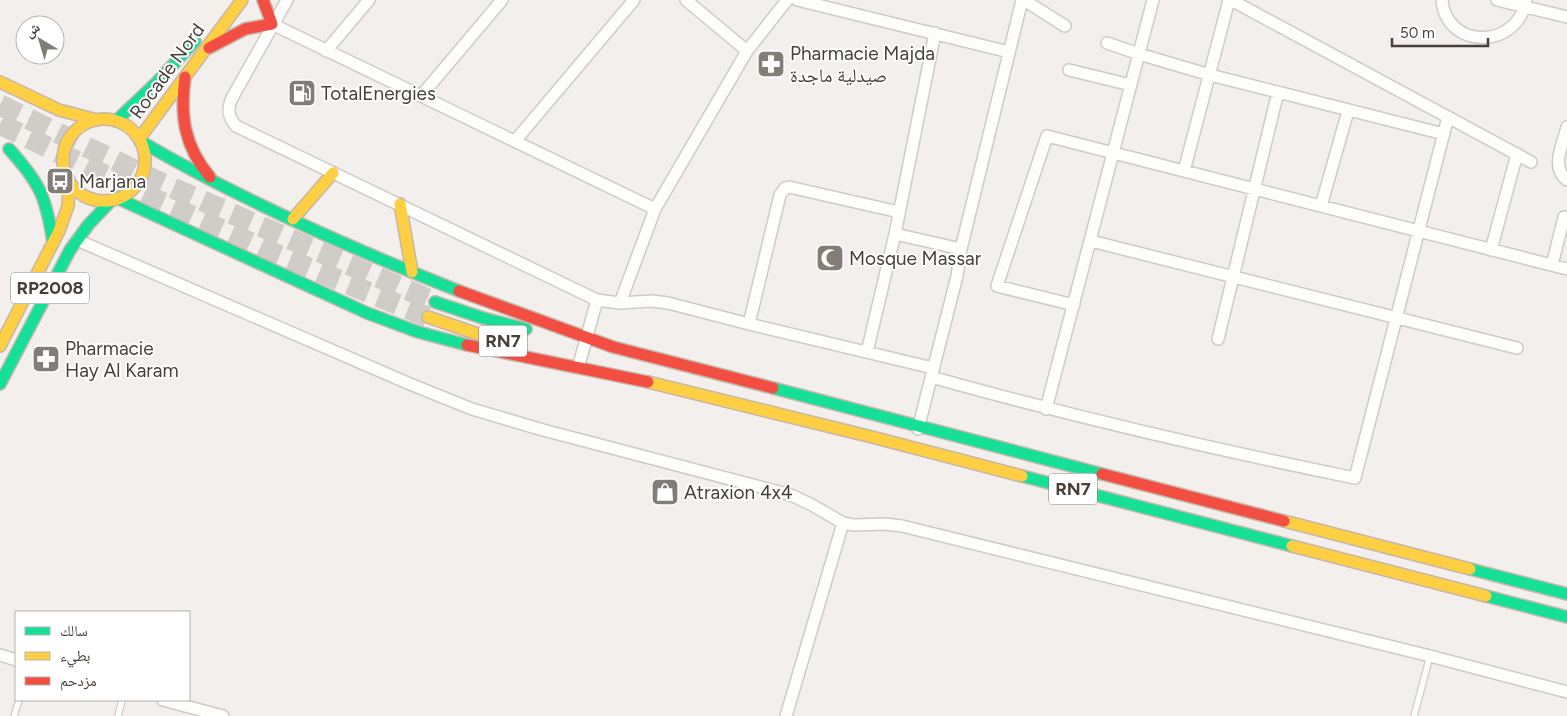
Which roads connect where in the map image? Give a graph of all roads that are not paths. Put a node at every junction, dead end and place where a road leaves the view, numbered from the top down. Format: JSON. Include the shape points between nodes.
{"nodes":[{"id":1,"x":242,"y":0,"type":"edge"},
{"id":2,"x":263,"y":0,"type":"edge"},
{"id":3,"x":287,"y":0,"type":"edge"},
{"id":4,"x":369,"y":0,"type":"edge"},
{"id":5,"x":502,"y":0,"type":"edge"},
{"id":6,"x":634,"y":0,"type":"edge"},
{"id":7,"x":686,"y":0,"type":"edge"},
{"id":8,"x":787,"y":0,"type":"edge"},
{"id":9,"x":796,"y":0,"type":"edge"},
{"id":10,"x":1023,"y":0,"type":"edge"},
{"id":11,"x":1153,"y":0,"type":"edge"},
{"id":12,"x":1230,"y":0,"type":"edge"},
{"id":13,"x":1442,"y":0,"type":"edge"},
{"id":14,"x":1496,"y":0,"type":"edge"},
{"id":15,"x":1526,"y":3,"type":"edge"},
{"id":16,"x":1567,"y":16,"type":"edge"},
{"id":17,"x":272,"y":24,"type":"junction"},
{"id":18,"x":1065,"y":26,"type":"dead end"},
{"id":19,"x":935,"y":33,"type":"junction"},
{"id":20,"x":200,"y":35,"type":"dead end"},
{"id":21,"x":1107,"y":43,"type":"dead end"},
{"id":22,"x":326,"y":50,"type":"junction"},
{"id":23,"x":747,"y":51,"type":"junction"},
{"id":24,"x":1009,"y":52,"type":"junction"},
{"id":25,"x":201,"y":53,"type":"junction"},
{"id":26,"x":1139,"y":54,"type":"junction"},
{"id":27,"x":1069,"y":70,"type":"dead end"},
{"id":28,"x":1210,"y":75,"type":"junction"},
{"id":29,"x":185,"y":77,"type":"junction"},
{"id":30,"x":0,"y":82,"type":"edge"},
{"id":31,"x":1131,"y":85,"type":"junction"},
{"id":32,"x":1278,"y":92,"type":"junction"},
{"id":33,"x":421,"y":96,"type":"junction"},
{"id":34,"x":1348,"y":110,"type":"junction"},
{"id":35,"x":1448,"y":117,"type":"junction"},
{"id":36,"x":97,"y":120,"type":"junction"},
{"id":37,"x":116,"y":121,"type":"junction"},
{"id":38,"x":1567,"y":127,"type":"edge"},
{"id":39,"x":1444,"y":134,"type":"junction"},
{"id":40,"x":139,"y":140,"type":"junction"},
{"id":41,"x":515,"y":141,"type":"junction"},
{"id":42,"x":3,"y":147,"type":"edge"},
{"id":43,"x":1113,"y":153,"type":"junction"},
{"id":44,"x":1517,"y":154,"type":"junction"},
{"id":45,"x":31,"y":160,"type":"dead end"},
{"id":46,"x":1531,"y":162,"type":"dead end"},
{"id":47,"x":52,"y":170,"type":"dead end"},
{"id":48,"x":1184,"y":171,"type":"junction"},
{"id":49,"x":333,"y":173,"type":"junction"},
{"id":50,"x":67,"y":178,"type":"junction"},
{"id":51,"x":213,"y":180,"type":"junction"},
{"id":52,"x":1567,"y":180,"type":"edge"},
{"id":53,"x":1254,"y":189,"type":"junction"},
{"id":54,"x":115,"y":199,"type":"junction"},
{"id":55,"x":400,"y":204,"type":"junction"},
{"id":56,"x":1321,"y":206,"type":"junction"},
{"id":57,"x":655,"y":209,"type":"junction"},
{"id":58,"x":899,"y":212,"type":"junction"},
{"id":59,"x":1564,"y":217,"type":"dead end"},
{"id":60,"x":292,"y":219,"type":"junction"},
{"id":61,"x":1419,"y":231,"type":"junction"},
{"id":62,"x":895,"y":234,"type":"junction"},
{"id":63,"x":77,"y":240,"type":"junction"},
{"id":64,"x":1091,"y":241,"type":"junction"},
{"id":65,"x":53,"y":242,"type":"junction"},
{"id":66,"x":961,"y":249,"type":"junction"},
{"id":67,"x":1491,"y":250,"type":"junction"},
{"id":68,"x":1552,"y":265,"type":"junction"},
{"id":69,"x":1567,"y":269,"type":"edge"},
{"id":70,"x":412,"y":272,"type":"junction"},
{"id":71,"x":1233,"y":277,"type":"junction"},
{"id":72,"x":597,"y":300,"type":"junction"},
{"id":73,"x":435,"y":302,"type":"tunnel mouth"},
{"id":74,"x":620,"y":303,"type":"junction"},
{"id":75,"x":1074,"y":305,"type":"junction"},
{"id":76,"x":428,"y":317,"type":"tunnel mouth"},
{"id":77,"x":1397,"y":318,"type":"junction"},
{"id":78,"x":749,"y":324,"type":"junction"},
{"id":79,"x":586,"y":339,"type":"junction"},
{"id":80,"x":1218,"y":339,"type":"dead end"},
{"id":81,"x":0,"y":346,"type":"edge"},
{"id":82,"x":1517,"y":348,"type":"dead end"},
{"id":83,"x":867,"y":352,"type":"junction"},
{"id":84,"x":578,"y":368,"type":"junction"},
{"id":85,"x":932,"y":372,"type":"junction"},
{"id":86,"x":0,"y":384,"type":"edge"},
{"id":87,"x":1046,"y":409,"type":"junction"},
{"id":88,"x":918,"y":427,"type":"junction"},
{"id":89,"x":913,"y":448,"type":"junction"},
{"id":90,"x":843,"y":523,"type":"junction"},
{"id":91,"x":1567,"y":594,"type":"edge"},
{"id":92,"x":1567,"y":617,"type":"edge"},
{"id":93,"x":0,"y":655,"type":"edge"},
{"id":94,"x":1430,"y":656,"type":"junction"},
{"id":95,"x":15,"y":660,"type":"edge"},
{"id":96,"x":1567,"y":692,"type":"edge"},
{"id":97,"x":19,"y":701,"type":"edge"},
{"id":98,"x":122,"y":701,"type":"edge"},
{"id":99,"x":167,"y":701,"type":"edge"},
{"id":100,"x":14,"y":716,"type":"edge"},
{"id":101,"x":118,"y":716,"type":"edge"},
{"id":102,"x":223,"y":716,"type":"edge"},
{"id":103,"x":786,"y":716,"type":"edge"},
{"id":104,"x":1414,"y":716,"type":"edge"}],
"edges":[{"from":1,"to":25,"type":"highway","name":"Rocade Nord"},
{"from":2,"to":17,"type":"highway"},
{"from":3,"to":17,"type":"street"},
{"from":4,"to":22,"type":"street"},
{"from":5,"to":33,"type":"street"},
{"from":6,"to":41,"type":"street"},
{"from":7,"to":23,"type":"street"},
{"from":8,"to":23,"type":"street"},
{"from":9,"to":19,"type":"street"},
{"from":10,"to":18,"type":"street"},
{"from":10,"to":24,"type":"street"},
{"from":11,"to":26,"type":"street"},
{"from":12,"to":28,"type":"street"},
{"from":12,"to":35,"type":"street"},
{"from":13,"to":15,"type":"street","via":[[1444,12],[1453,25],[1466,34],[1482,38],[1506,32],[1518,21]]},
{"from":14,"to":15,"type":"street"},
{"from":15,"to":16,"type":"street"},
{"from":17,"to":22,"type":"street"},
{"from":17,"to":25,"type":"highway","via":[[245,29]]},
{"from":17,"to":49,"type":"street","via":[[232,98],[228,113],[242,130]]},
{"from":19,"to":24,"type":"street"},
{"from":19,"to":58,"type":"street"},
{"from":20,"to":37,"type":"highway","name":"Rocade Nord","via":[[164,77]]},
{"from":21,"to":26,"type":"street"},
{"from":22,"to":33,"type":"street"},
{"from":23,"to":57,"type":"street"},
{"from":24,"to":66,"type":"street"},
{"from":25,"to":29,"type":"highway","name":"Rocade Nord"},
{"from":26,"to":28,"type":"street"},
{"from":26,"to":31,"type":"street"},
{"from":27,"to":31,"type":"street"},
{"from":28,"to":32,"type":"street"},
{"from":28,"to":48,"type":"street"},
{"from":29,"to":40,"type":"highway","name":"Rocade Nord"},
{"from":29,"to":51,"type":"highway","via":[[182,106],[186,135],[196,159]]},
{"from":30,"to":36,"type":"highway","via":[[57,110]]},
{"from":31,"to":43,"type":"street"},
{"from":32,"to":34,"type":"street"},
{"from":32,"to":53,"type":"street"},
{"from":33,"to":41,"type":"street"},
{"from":34,"to":39,"type":"street"},
{"from":34,"to":56,"type":"street"},
{"from":35,"to":39,"type":"street"},
{"from":35,"to":44,"type":"street"},
{"from":36,"to":37,"type":"highway"},
{"from":36,"to":50,"type":"highway","via":[[79,128],[67,143],[63,162]]},
{"from":37,"to":40,"type":"highway","via":[[125,125]]},
{"from":38,"to":52,"type":"street","via":[[1558,165],[1560,174]]},
{"from":39,"to":61,"type":"street"},
{"from":40,"to":51,"type":"highway"},
{"from":40,"to":54,"type":"highway","via":[[145,157],[141,176],[130,192]]},
{"from":41,"to":57,"type":"street"},
{"from":42,"to":45,"type":"highway"},
{"from":42,"to":65,"type":"highway","via":[[30,172],[42,190]]},
{"from":43,"to":48,"type":"street"},
{"from":43,"to":64,"type":"street"},
{"from":43,"to":75,"type":"street","via":[[1047,136],[997,286]]},
{"from":44,"to":46,"type":"street"},
{"from":44,"to":67,"type":"street"},
{"from":47,"to":50,"type":"highway"},
{"from":48,"to":53,"type":"street"},
{"from":49,"to":55,"type":"street"},
{"from":49,"to":60,"type":"highway"},
{"from":50,"to":54,"type":"highway","via":[[87,197],[102,201]]},
{"from":50,"to":65,"type":"highway","number":"RP2008","via":[[68,206]]},
{"from":51,"to":60,"type":"highway"},
{"from":53,"to":56,"type":"street"},
{"from":53,"to":71,"type":"street"},
{"from":54,"to":63,"type":"highway","number":"RP2008"},
{"from":54,"to":84,"type":"highway","via":[[392,323],[485,350]]},
{"from":55,"to":70,"type":"highway"},
{"from":55,"to":72,"type":"street"},
{"from":56,"to":61,"type":"street"},
{"from":57,"to":74,"type":"street"},
{"from":58,"to":62,"type":"street"},
{"from":58,"to":78,"type":"street","via":[[784,188]]},
{"from":59,"to":68,"type":"street"},
{"from":60,"to":70,"type":"highway"},
{"from":61,"to":67,"type":"street"},
{"from":61,"to":77,"type":"street"},
{"from":62,"to":66,"type":"street"},
{"from":62,"to":83,"type":"street"},
{"from":63,"to":86,"type":"highway","number":"RP2008"},
{"from":63,"to":90,"type":"street","via":[[472,409],[790,495]]},
{"from":64,"to":71,"type":"street"},
{"from":64,"to":75,"type":"street"},
{"from":65,"to":81,"type":"highway","number":"RP2008"},
{"from":66,"to":85,"type":"street"},
{"from":67,"to":68,"type":"street"},
{"from":68,"to":69,"type":"street"},
{"from":70,"to":79,"type":"highway"},
{"from":71,"to":77,"type":"street"},
{"from":71,"to":80,"type":"street"},
{"from":72,"to":74,"type":"street"},
{"from":72,"to":79,"type":"street"},
{"from":73,"to":79,"type":"highway","number":"RN7","via":[[508,325]]},
{"from":74,"to":78,"type":"street","via":[[668,302]]},
{"from":75,"to":87,"type":"street"},
{"from":76,"to":84,"type":"highway","number":"RN7","via":[[542,353]]},
{"from":77,"to":82,"type":"street"},
{"from":77,"to":87,"type":"street","via":[[1355,478],[1200,446]]},
{"from":78,"to":83,"type":"street"},
{"from":79,"to":84,"type":"street"},
{"from":79,"to":88,"type":"highway","number":"RN7"},
{"from":83,"to":85,"type":"street"},
{"from":84,"to":89,"type":"highway","number":"RN7","via":[[652,383]]},
{"from":85,"to":87,"type":"street"},
{"from":85,"to":88,"type":"street"},
{"from":88,"to":89,"type":"street"},
{"from":88,"to":91,"type":"highway","number":"RN7"},
{"from":89,"to":92,"type":"highway","number":"RN7"},
{"from":90,"to":94,"type":"street","via":[[894,525]]},
{"from":90,"to":103,"type":"street"},
{"from":93,"to":95,"type":"street"},
{"from":94,"to":96,"type":"street"},
{"from":94,"to":104,"type":"lane"},
{"from":97,"to":100,"type":"lane"},
{"from":98,"to":101,"type":"lane"},
{"from":99,"to":102,"type":"street"}]}
